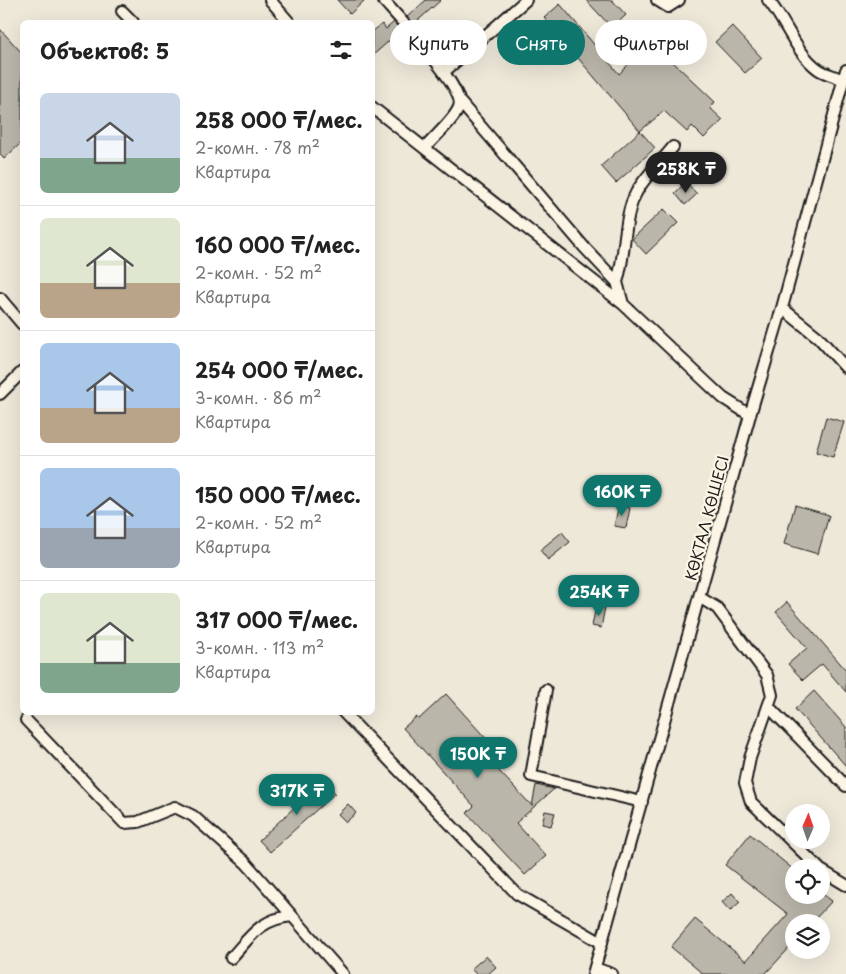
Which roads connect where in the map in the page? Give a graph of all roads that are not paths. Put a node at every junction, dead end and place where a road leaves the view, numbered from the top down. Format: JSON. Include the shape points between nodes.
{"nodes":[{"id":1,"x":270,"y":0,"type":"edge"},
{"id":2,"x":383,"y":0,"type":"edge"},
{"id":3,"x":526,"y":0,"type":"edge"},
{"id":4,"x":657,"y":0,"type":"edge"},
{"id":5,"x":679,"y":0,"type":"edge"},
{"id":6,"x":768,"y":0,"type":"edge"},
{"id":7,"x":122,"y":11,"type":"dead end"},
{"id":8,"x":131,"y":20,"type":"edge"},
{"id":9,"x":287,"y":20,"type":"edge"},
{"id":10,"x":444,"y":72,"type":"junction"},
{"id":11,"x":845,"y":75,"type":"edge"},
{"id":12,"x":460,"y":102,"type":"junction"},
{"id":13,"x":375,"y":109,"type":"edge"},
{"id":14,"x":425,"y":148,"type":"junction"},
{"id":15,"x":673,"y":148,"type":"dead end"},
{"id":16,"x":617,"y":282,"type":"junction"},
{"id":17,"x":0,"y":298,"type":"edge"},
{"id":18,"x":623,"y":304,"type":"junction"},
{"id":19,"x":782,"y":308,"type":"junction"},
{"id":20,"x":20,"y":322,"type":"edge"},
{"id":21,"x":846,"y":368,"type":"edge"},
{"id":22,"x":20,"y":374,"type":"edge"},
{"id":23,"x":0,"y":394,"type":"edge"},
{"id":24,"x":750,"y":415,"type":"junction"},
{"id":25,"x":699,"y":597,"type":"junction"},
{"id":26,"x":546,"y":690,"type":"dead end"},
{"id":27,"x":768,"y":706,"type":"junction"},
{"id":28,"x":346,"y":715,"type":"edge"},
{"id":29,"x":26,"y":720,"type":"dead end"},
{"id":30,"x":846,"y":786,"type":"edge"},
{"id":31,"x":642,"y":802,"type":"junction"},
{"id":32,"x":810,"y":859,"type":"edge"},
{"id":33,"x":830,"y":875,"type":"edge"},
{"id":34,"x":846,"y":885,"type":"edge"},
{"id":35,"x":292,"y":916,"type":"junction"},
{"id":36,"x":602,"y":943,"type":"junction"},
{"id":37,"x":231,"y":958,"type":"dead end"},
{"id":38,"x":594,"y":971,"type":"edge"},
{"id":39,"x":343,"y":974,"type":"edge"},
{"id":40,"x":612,"y":974,"type":"edge"}],
"edges":[{"from":1,"to":9,"type":"street"},
{"from":2,"to":10,"type":"street"},
{"from":3,"to":10,"type":"street"},
{"from":4,"to":5,"type":"street","via":[[668,8]]},
{"from":6,"to":11,"type":"street","via":[[781,16],[789,34],[819,69]]},
{"from":7,"to":8,"type":"street"},
{"from":10,"to":12,"type":"street"},
{"from":11,"to":19,"type":"street","name":"КӨКТАЛ КӨШЕСІ"},
{"from":12,"to":14,"type":"street","via":[[459,109]]},
{"from":12,"to":16,"type":"street"},
{"from":13,"to":14,"type":"street"},
{"from":14,"to":18,"type":"street"},
{"from":15,"to":16,"type":"street","via":[[635,194]]},
{"from":16,"to":18,"type":"street"},
{"from":17,"to":20,"type":"street"},
{"from":18,"to":24,"type":"street","via":[[723,398]]},
{"from":19,"to":21,"type":"street","via":[[818,337]]},
{"from":19,"to":24,"type":"street","name":"КӨКТАЛ КӨШЕСІ"},
{"from":22,"to":23,"type":"street"},
{"from":24,"to":25,"type":"street","name":"КӨКТАЛ КӨШЕСІ"},
{"from":25,"to":27,"type":"street","via":[[717,608],[767,675],[772,695]]},
{"from":25,"to":31,"type":"street","name":"КӨКТАЛ КӨШЕСІ"},
{"from":26,"to":31,"type":"street","via":[[531,776]]},
{"from":27,"to":30,"type":"street"},
{"from":27,"to":32,"type":"street","via":[[745,783],[751,802]]},
{"from":28,"to":36,"type":"street","via":[[517,894]]},
{"from":29,"to":35,"type":"street","via":[[124,823],[138,822],[175,807],[194,816],[246,863]]},
{"from":31,"to":36,"type":"street","name":"КӨКТАЛ КӨШЕСІ"},
{"from":33,"to":34,"type":"street"},
{"from":35,"to":37,"type":"street","via":[[274,918],[266,923]]},
{"from":35,"to":39,"type":"street"},
{"from":36,"to":38,"type":"street","name":"КӨКТАЛ КӨШЕСІ"},
{"from":38,"to":40,"type":"street"}]}
